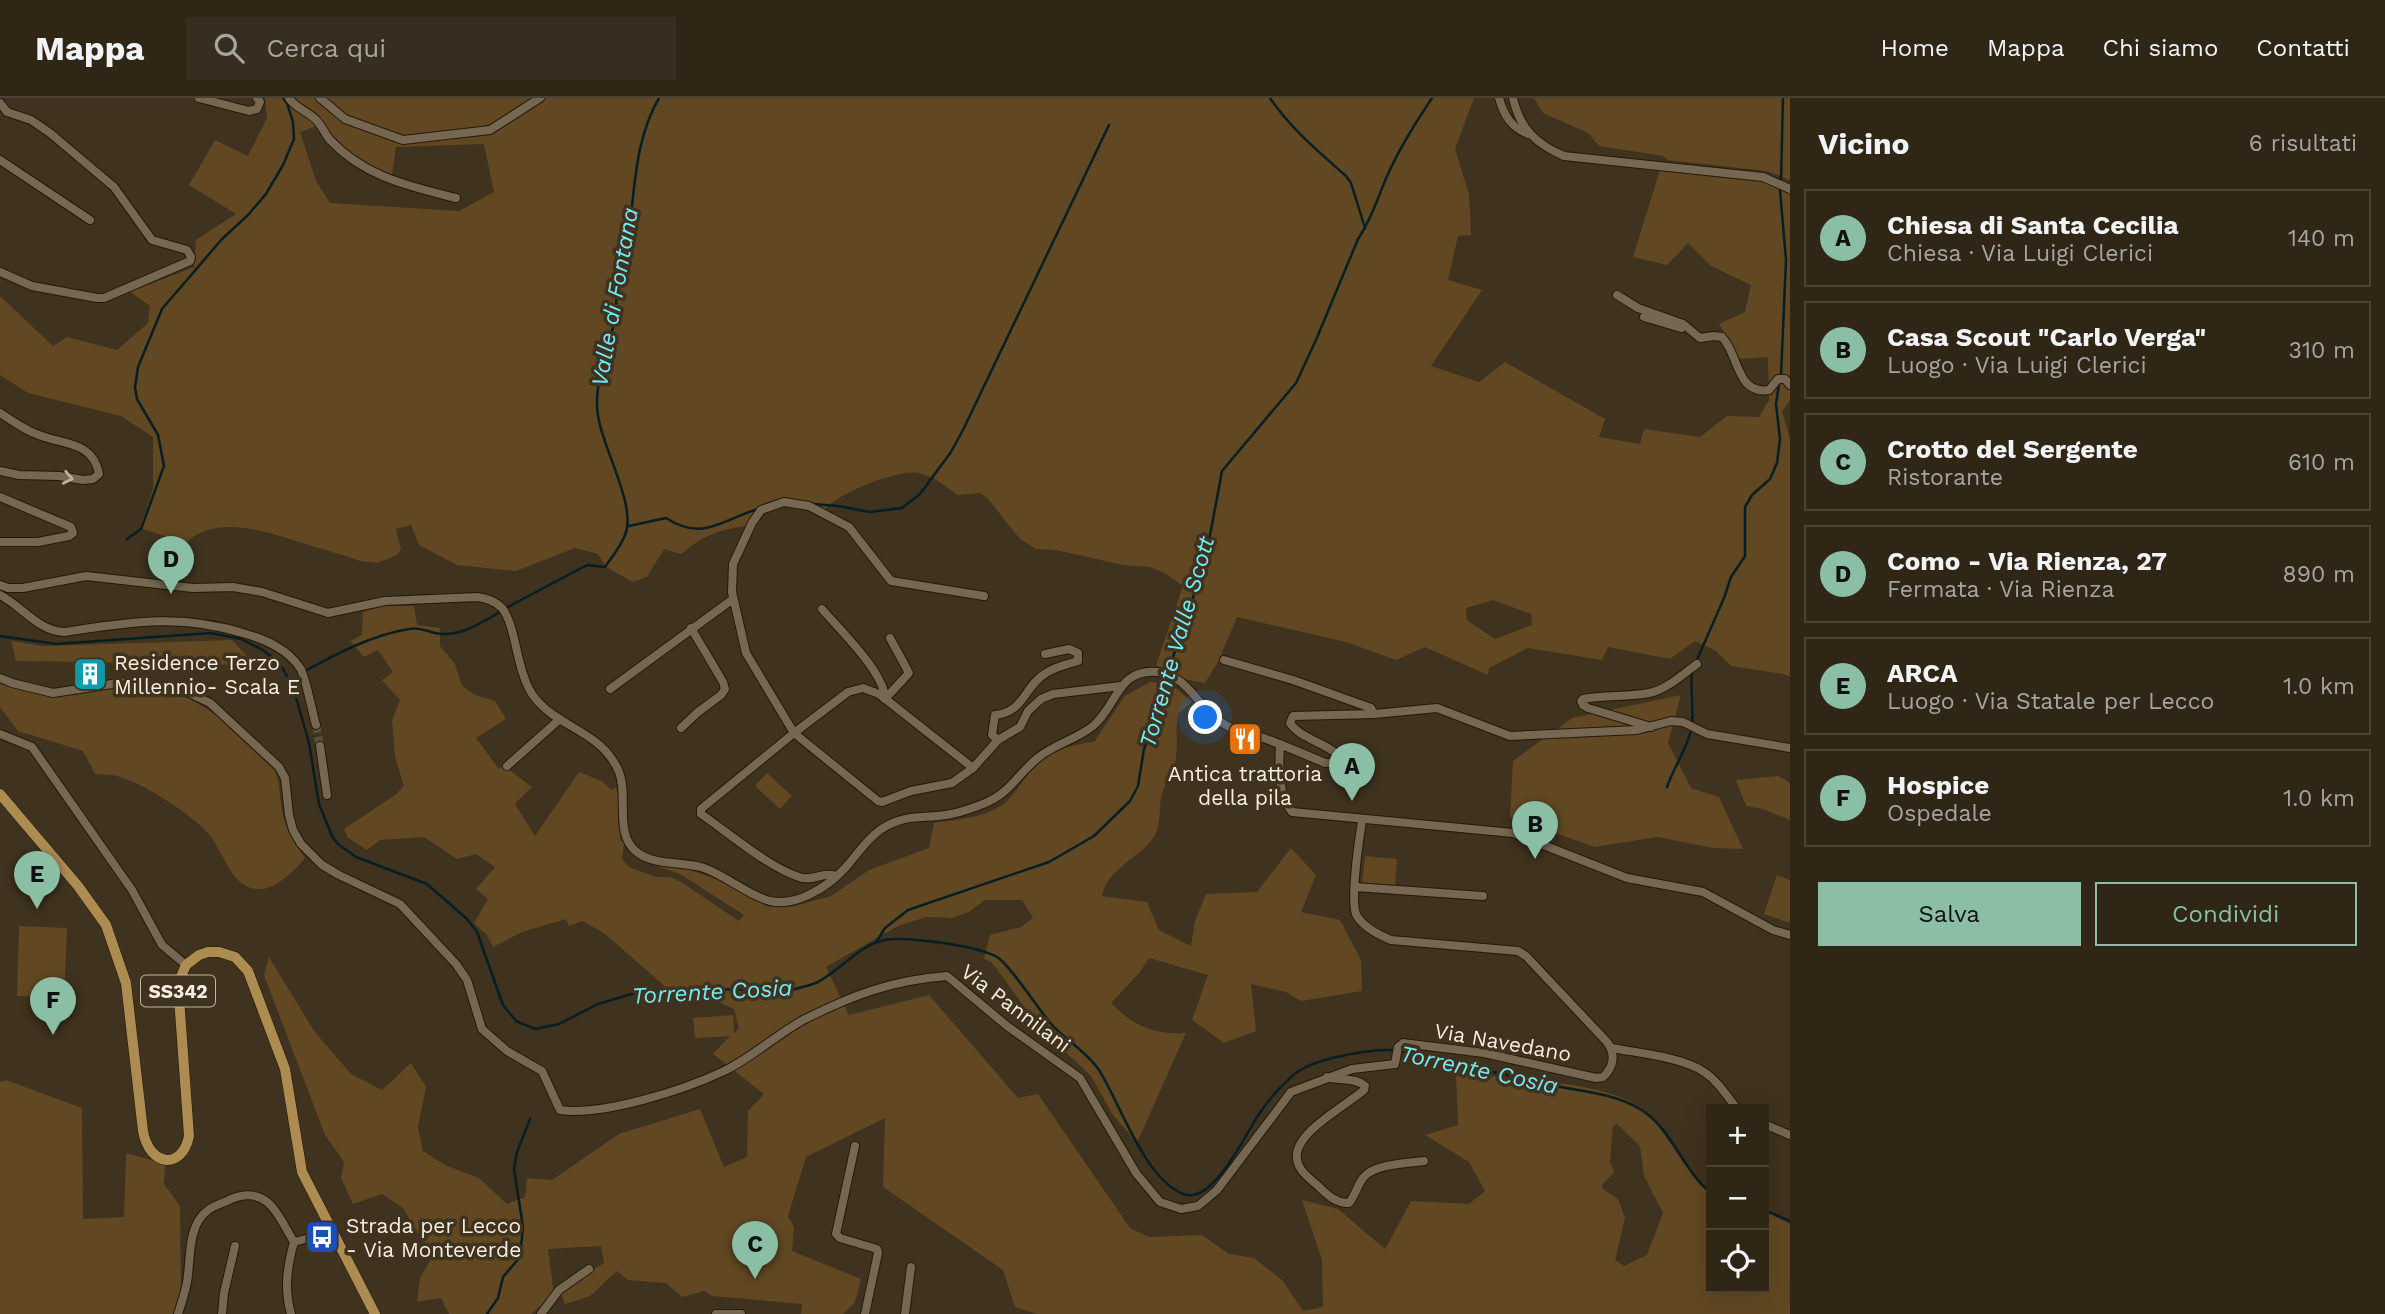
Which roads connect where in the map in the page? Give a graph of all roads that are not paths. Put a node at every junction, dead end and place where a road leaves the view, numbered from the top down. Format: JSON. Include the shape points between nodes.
{"nodes":[{"id":1,"x":199,"y":98,"type":"edge"},
{"id":2,"x":257,"y":98,"type":"edge"},
{"id":3,"x":289,"y":98,"type":"edge"},
{"id":4,"x":320,"y":98,"type":"edge"},
{"id":5,"x":540,"y":98,"type":"edge"},
{"id":6,"x":1499,"y":98,"type":"edge"},
{"id":7,"x":1513,"y":98,"type":"edge"},
{"id":8,"x":0,"y":103,"type":"edge"},
{"id":9,"x":1528,"y":134,"type":"junction"},
{"id":10,"x":0,"y":160,"type":"edge"},
{"id":11,"x":1790,"y":189,"type":"edge"},
{"id":12,"x":456,"y":198,"type":"dead end"},
{"id":13,"x":90,"y":220,"type":"dead end"},
{"id":14,"x":0,"y":272,"type":"edge"},
{"id":15,"x":1617,"y":295,"type":"dead end"},
{"id":16,"x":1644,"y":317,"type":"dead end"},
{"id":17,"x":1691,"y":330,"type":"junction"},
{"id":18,"x":1790,"y":385,"type":"edge"},
{"id":19,"x":0,"y":413,"type":"edge"},
{"id":20,"x":0,"y":471,"type":"edge"},
{"id":21,"x":0,"y":497,"type":"edge"},
{"id":22,"x":0,"y":542,"type":"edge"},
{"id":23,"x":0,"y":585,"type":"edge"},
{"id":24,"x":0,"y":595,"type":"edge"},
{"id":25,"x":984,"y":596,"type":"dead end"},
{"id":26,"x":733,"y":599,"type":"junction"},
{"id":27,"x":822,"y":609,"type":"dead end"},
{"id":28,"x":691,"y":628,"type":"junction"},
{"id":29,"x":890,"y":638,"type":"dead end"},
{"id":30,"x":1045,"y":654,"type":"dead end"},
{"id":31,"x":1224,"y":660,"type":"dead end"},
{"id":32,"x":1693,"y":667,"type":"dead end"},
{"id":33,"x":0,"y":678,"type":"edge"},
{"id":34,"x":1121,"y":686,"type":"junction"},
{"id":35,"x":610,"y":689,"type":"dead end"},
{"id":36,"x":885,"y":699,"type":"junction"},
{"id":37,"x":1374,"y":714,"type":"junction"},
{"id":38,"x":560,"y":719,"type":"junction"},
{"id":39,"x":316,"y":725,"type":"tunnel mouth"},
{"id":40,"x":1651,"y":727,"type":"junction"},
{"id":41,"x":681,"y":728,"type":"dead end"},
{"id":42,"x":794,"y":733,"type":"junction"},
{"id":43,"x":0,"y":734,"type":"edge"},
{"id":44,"x":998,"y":740,"type":"junction"},
{"id":45,"x":1280,"y":744,"type":"junction"},
{"id":46,"x":320,"y":746,"type":"tunnel mouth"},
{"id":47,"x":1790,"y":748,"type":"edge"},
{"id":48,"x":507,"y":766,"type":"dead end"},
{"id":49,"x":973,"y":768,"type":"junction"},
{"id":50,"x":0,"y":794,"type":"edge"},
{"id":51,"x":327,"y":795,"type":"dead end"},
{"id":52,"x":1362,"y":821,"type":"junction"},
{"id":53,"x":837,"y":876,"type":"junction"},
{"id":54,"x":1355,"y":887,"type":"junction"},
{"id":55,"x":1483,"y":896,"type":"dead end"},
{"id":56,"x":1790,"y":935,"type":"edge"},
{"id":57,"x":186,"y":965,"type":"junction"},
{"id":58,"x":1612,"y":1048,"type":"junction"},
{"id":59,"x":1327,"y":1077,"type":"junction"},
{"id":60,"x":1291,"y":1092,"type":"joint"},
{"id":61,"x":1733,"y":1104,"type":"edge"},
{"id":62,"x":1769,"y":1126,"type":"edge"},
{"id":63,"x":1790,"y":1135,"type":"edge"},
{"id":64,"x":856,"y":1146,"type":"dead end"},
{"id":65,"x":1424,"y":1161,"type":"dead end"},
{"id":66,"x":333,"y":1232,"type":"junction"},
{"id":67,"x":294,"y":1242,"type":"junction"},
{"id":68,"x":234,"y":1246,"type":"dead end"},
{"id":69,"x":911,"y":1267,"type":"dead end"},
{"id":70,"x":589,"y":1269,"type":"dead end"},
{"id":71,"x":178,"y":1314,"type":"edge"},
{"id":72,"x":222,"y":1314,"type":"edge"},
{"id":73,"x":290,"y":1314,"type":"edge"},
{"id":74,"x":375,"y":1314,"type":"edge"},
{"id":75,"x":541,"y":1314,"type":"edge"},
{"id":76,"x":716,"y":1314,"type":"edge"},
{"id":77,"x":741,"y":1314,"type":"edge"},
{"id":78,"x":865,"y":1314,"type":"edge"},
{"id":79,"x":905,"y":1314,"type":"edge"}],
"edges":[{"from":1,"to":2,"type":"street","via":[[249,111],[257,109]]},
{"from":3,"to":12,"type":"street","via":[[317,120],[338,148],[372,173]]},
{"from":4,"to":5,"type":"street","via":[[345,119],[403,140],[490,130]]},
{"from":6,"to":9,"type":"street","via":[[1510,122]]},
{"from":7,"to":9,"type":"street"},
{"from":8,"to":14,"type":"street","via":[[7,112],[50,133],[114,187],[152,240],[187,250],[191,257],[187,263],[104,298],[33,286]]},
{"from":9,"to":11,"type":"street","via":[[1564,156],[1763,177]]},
{"from":10,"to":13,"type":"street"},
{"from":15,"to":17,"type":"street"},
{"from":16,"to":17,"type":"street"},
{"from":17,"to":18,"type":"street","via":[[1700,338],[1722,337],[1752,389],[1769,390],[1778,379]]},
{"from":20,"to":19,"type":"street","one_way":true,"via":[[83,481],[99,474],[93,456],[80,447],[39,436]]},
{"from":21,"to":22,"type":"street","via":[[71,527],[73,533],[38,542]]},
{"from":23,"to":38,"type":"street","via":[[23,588],[86,576],[193,588],[233,587],[328,612],[385,601],[491,600],[508,620],[520,671],[532,694]]},
{"from":24,"to":39,"type":"street","via":[[52,631],[147,620],[217,625],[268,640],[299,666]]},
{"from":25,"to":26,"type":"street","via":[[891,581],[849,527],[809,506],[784,502],[761,510],[752,523],[733,564]]},
{"from":26,"to":28,"type":"street"},
{"from":26,"to":42,"type":"street","via":[[746,653]]},
{"from":27,"to":36,"type":"street","via":[[876,674]]},
{"from":28,"to":35,"type":"street"},
{"from":28,"to":41,"type":"street","via":[[725,689]]},
{"from":29,"to":36,"type":"street","via":[[913,672]]},
{"from":30,"to":44,"type":"street","via":[[1069,649],[1078,653],[1078,661],[1045,673],[1019,705],[1009,713],[995,715],[992,735]]},
{"from":31,"to":37,"type":"street","via":[[1371,708]]},
{"from":32,"to":40,"type":"street","via":[[1650,693],[1581,701],[1588,708]]},
{"from":33,"to":60,"type":"street","name":"Via Pannilani","via":[[53,693],[125,682],[187,692],[210,704],[279,767],[293,830],[301,844],[322,865],[400,904],[467,980],[482,1029],[507,1051],[542,1071],[560,1110],[579,1113],[665,1094],[725,1070],[803,1020],[864,992],[912,979],[947,976],[1080,1078],[1136,1174],[1160,1202],[1181,1209],[1198,1206],[1217,1191]]},
{"from":34,"to":44,"type":"street","via":[[1041,699],[1020,727]]},
{"from":34,"to":45,"type":"street","via":[[1133,675],[1161,672],[1187,688],[1222,724]]},
{"from":34,"to":53,"type":"street","via":[[1093,726],[1041,755],[1007,791],[949,815],[898,821],[879,831]]},
{"from":36,"to":42,"type":"street","via":[[863,688],[848,692]]},
{"from":36,"to":49,"type":"street"},
{"from":37,"to":40,"type":"street","via":[[1437,708],[1510,736]]},
{"from":37,"to":45,"type":"street","via":[[1293,716],[1290,723],[1295,730],[1334,751],[1335,763]]},
{"from":38,"to":48,"type":"street"},
{"from":38,"to":53,"type":"street","via":[[590,736],[609,754],[623,787],[624,830],[637,852],[706,869],[773,902],[805,896]]},
{"from":40,"to":47,"type":"street","via":[[1683,722],[1707,734]]},
{"from":42,"to":49,"type":"street","via":[[882,802],[952,783]]},
{"from":42,"to":53,"type":"street","via":[[716,794],[701,814],[780,869],[801,878]]},
{"from":43,"to":57,"type":"street","via":[[32,747],[132,890],[162,946]]},
{"from":44,"to":49,"type":"street"},
{"from":45,"to":52,"type":"street","via":[[1279,778],[1292,813]]},
{"from":46,"to":51,"type":"street"},
{"from":50,"to":57,"type":"main road","number":"SS342","via":[[106,925],[126,983],[144,1139],[153,1155],[166,1159],[184,1150],[189,1136],[178,984]]},
{"from":52,"to":54,"type":"street"},
{"from":52,"to":56,"type":"street","via":[[1513,833],[1627,878],[1703,892]]},
{"from":54,"to":55,"type":"street"},
{"from":54,"to":58,"type":"street","via":[[1357,916],[1377,935],[1518,951],[1526,956]]},
{"from":57,"to":66,"type":"main road","number":"SS342","via":[[199,955],[219,952],[235,957],[248,971],[285,1069],[303,1172]]},
{"from":58,"to":59,"type":"street","name":"Via Navedano","via":[[1611,1066],[1603,1077],[1484,1053],[1403,1043],[1395,1064]]},
{"from":58,"to":61,"type":"street","via":[[1703,1071]]},
{"from":59,"to":60,"type":"street","name":"Via Navedano"},
{"from":59,"to":65,"type":"street","via":[[1360,1082],[1364,1090],[1308,1134],[1297,1153],[1306,1176],[1345,1204],[1371,1170]]},
{"from":62,"to":63,"type":"street"},
{"from":64,"to":78,"type":"street","via":[[836,1234],[877,1249]]},
{"from":66,"to":67,"type":"street"},
{"from":66,"to":74,"type":"main road","number":"SS342"},
{"from":67,"to":71,"type":"street","via":[[273,1207],[260,1197],[241,1195],[207,1210],[192,1238]]},
{"from":67,"to":73,"type":"street","via":[[286,1279]]},
{"from":68,"to":72,"type":"street"},
{"from":69,"to":79,"type":"street"},
{"from":70,"to":75,"type":"street","via":[[559,1290]]},
{"from":76,"to":77,"type":"street"}]}
